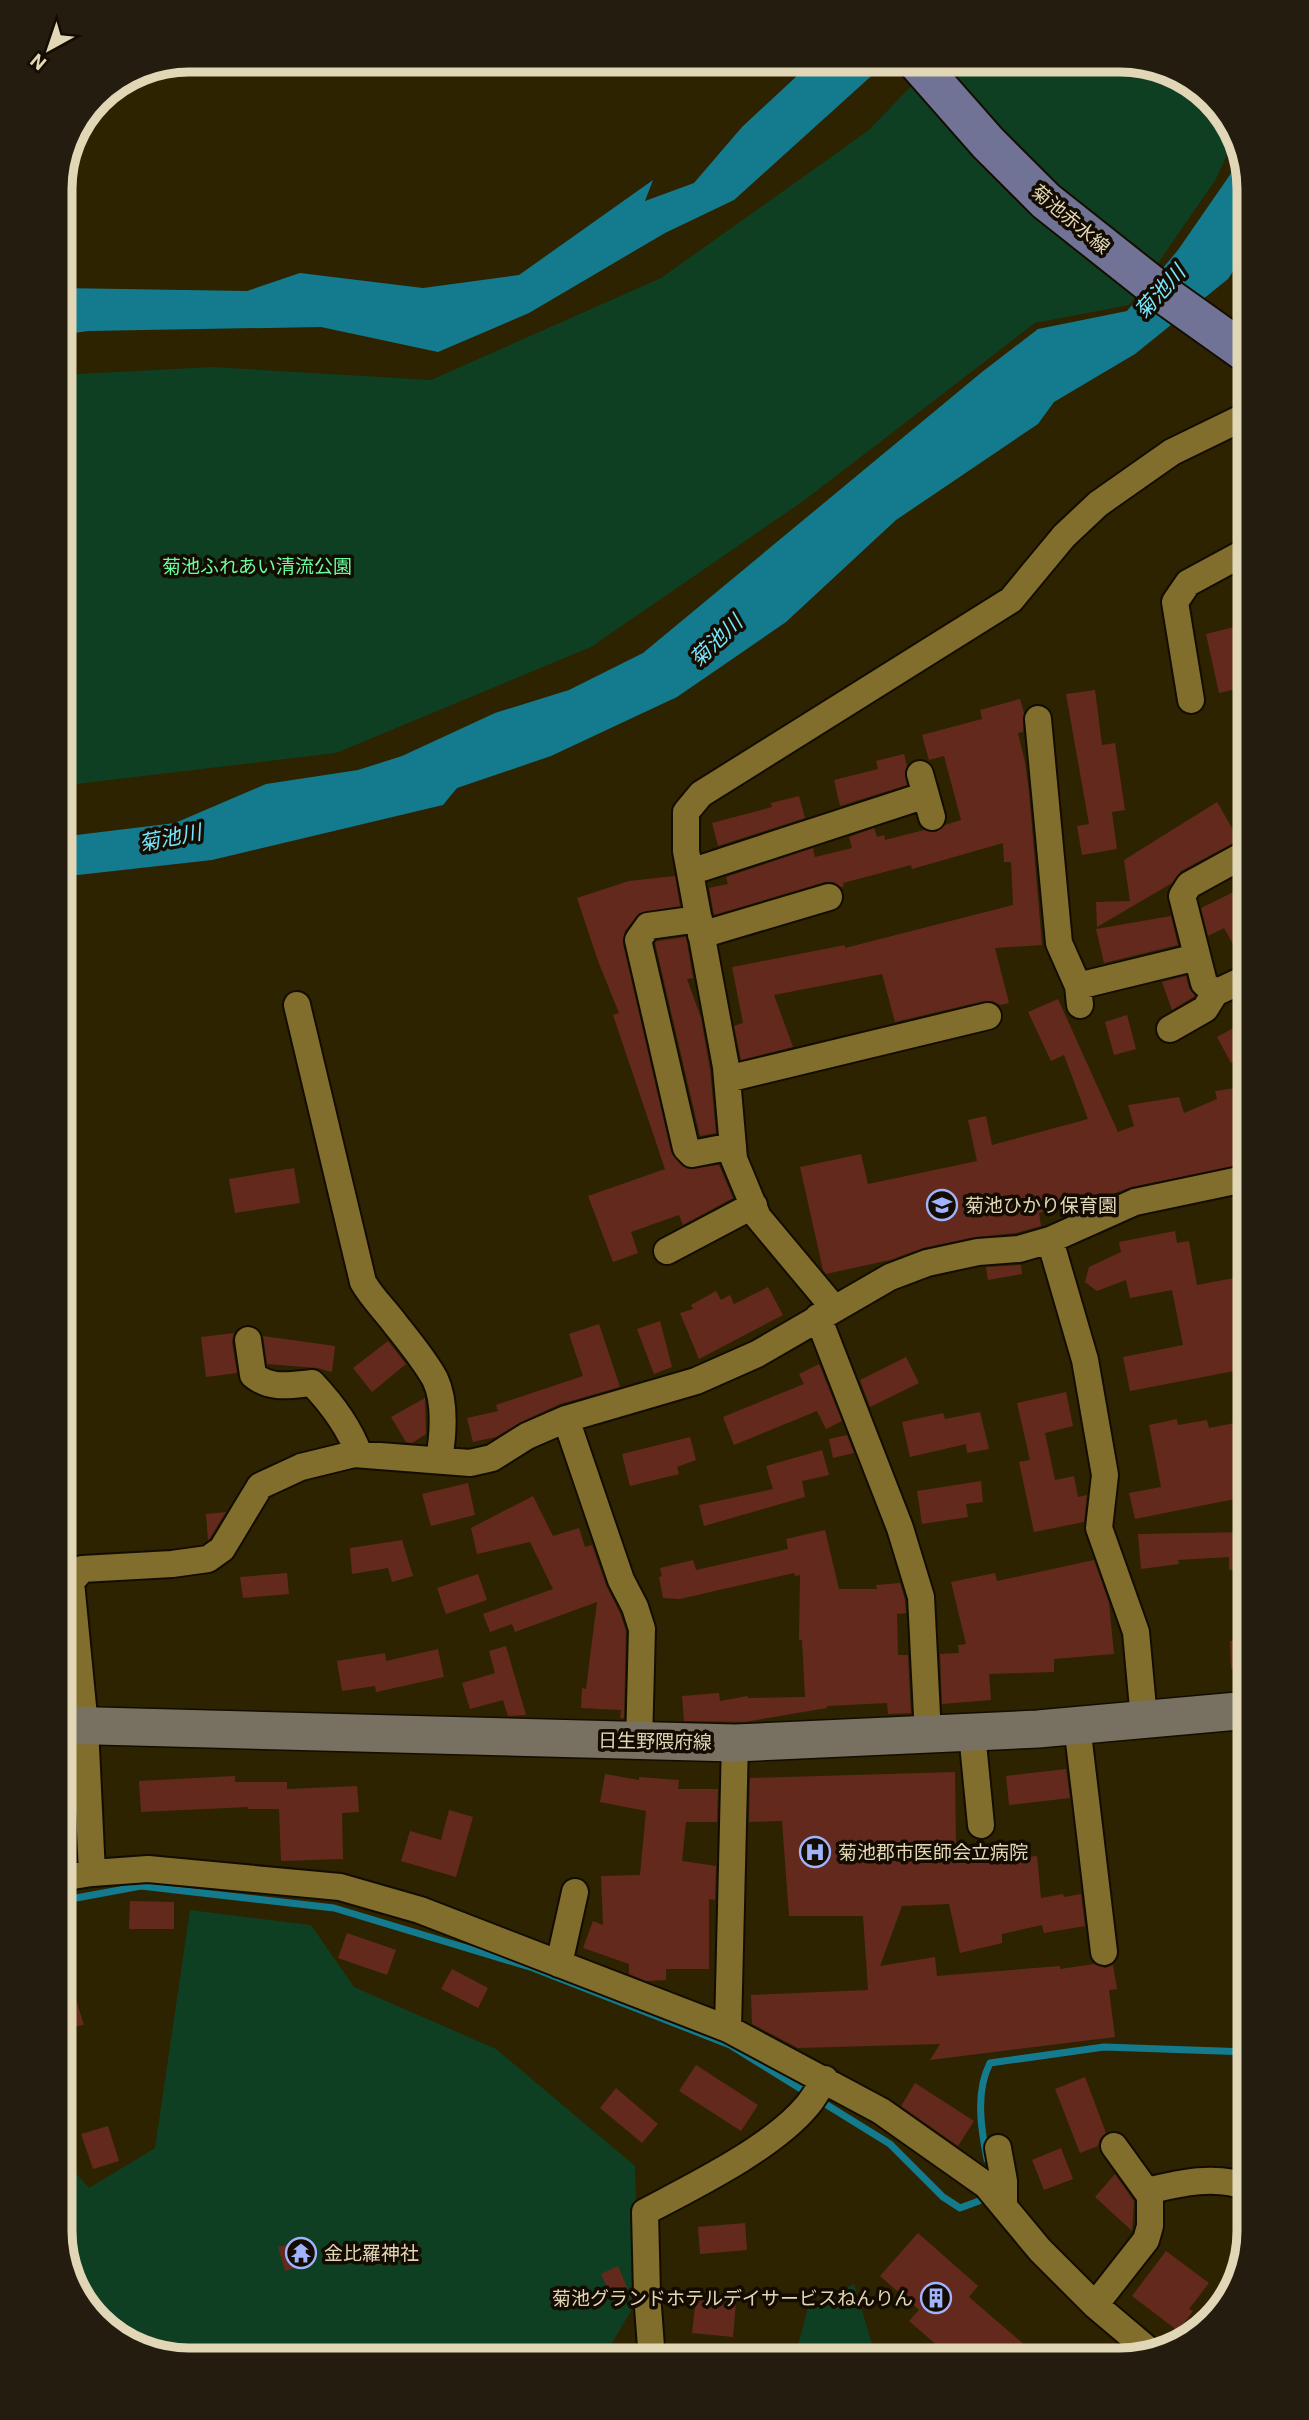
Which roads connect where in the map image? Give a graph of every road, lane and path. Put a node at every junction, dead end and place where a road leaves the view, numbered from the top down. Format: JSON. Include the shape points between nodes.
{"nodes":[{"id":1,"x":925,"y":72,"type":"edge"},
{"id":2,"x":1237,"y":346,"type":"edge"},
{"id":3,"x":1237,"y":420,"type":"edge"},
{"id":4,"x":1237,"y":557,"type":"edge"},
{"id":5,"x":1191,"y":700,"type":"dead end"},
{"id":6,"x":1038,"y":719,"type":"dead end"},
{"id":7,"x":926,"y":795,"type":"dead end"},
{"id":8,"x":1237,"y":859,"type":"edge"},
{"id":9,"x":690,"y":872,"type":"junction"},
{"id":10,"x":829,"y":897,"type":"dead end"},
{"id":11,"x":700,"y":927,"type":"junction"},
{"id":12,"x":1197,"y":957,"type":"junction"},
{"id":13,"x":1237,"y":983,"type":"edge"},
{"id":14,"x":1215,"y":993,"type":"junction"},
{"id":15,"x":297,"y":1005,"type":"dead end"},
{"id":16,"x":988,"y":1016,"type":"dead end"},
{"id":17,"x":1170,"y":1029,"type":"dead end"},
{"id":18,"x":727,"y":1079,"type":"junction"},
{"id":19,"x":733,"y":1146,"type":"junction"},
{"id":20,"x":1237,"y":1181,"type":"edge"},
{"id":21,"x":754,"y":1205,"type":"junction"},
{"id":22,"x":1050,"y":1240,"type":"junction"},
{"id":23,"x":667,"y":1251,"type":"dead end"},
{"id":24,"x":826,"y":1313,"type":"junction"},
{"id":25,"x":248,"y":1340,"type":"dead end"},
{"id":26,"x":566,"y":1419,"type":"junction"},
{"id":27,"x":359,"y":1454,"type":"junction"},
{"id":28,"x":439,"y":1460,"type":"junction"},
{"id":29,"x":72,"y":1576,"type":"edge"},
{"id":30,"x":1237,"y":1711,"type":"edge"},
{"id":31,"x":1144,"y":1719,"type":"junction"},
{"id":32,"x":1077,"y":1725,"type":"junction"},
{"id":33,"x":72,"y":1726,"type":"edge"},
{"id":34,"x":972,"y":1733,"type":"junction"},
{"id":35,"x":928,"y":1735,"type":"junction"},
{"id":36,"x":639,"y":1742,"type":"junction"},
{"id":37,"x":735,"y":1743,"type":"junction"},
{"id":38,"x":981,"y":1825,"type":"dead end"},
{"id":39,"x":92,"y":1873,"type":"junction"},
{"id":40,"x":72,"y":1876,"type":"edge"},
{"id":41,"x":575,"y":1892,"type":"dead end"},
{"id":42,"x":1104,"y":1952,"type":"dead end"},
{"id":43,"x":559,"y":1964,"type":"junction"},
{"id":44,"x":728,"y":2029,"type":"junction"},
{"id":45,"x":825,"y":2079,"type":"junction"},
{"id":46,"x":1114,"y":2146,"type":"dead end"},
{"id":47,"x":998,"y":2148,"type":"dead end"},
{"id":48,"x":1237,"y":2184,"type":"edge"},
{"id":49,"x":1147,"y":2192,"type":"junction"},
{"id":50,"x":1004,"y":2206,"type":"junction"},
{"id":51,"x":1095,"y":2305,"type":"junction"},
{"id":52,"x":1143,"y":2346,"type":"edge"},
{"id":53,"x":651,"y":2348,"type":"edge"}],
"edges":[{"from":1,"to":2,"type":"main road","name":"菊池赤水線","via":[[1046,201]]},
{"from":3,"to":9,"type":"street","via":[[1172,452],[1098,504],[1064,536],[1011,600],[701,794],[686,812]]},
{"from":4,"to":5,"type":"street","via":[[1188,583],[1175,602]]},
{"from":6,"to":12,"type":"street","via":[[1059,943],[1079,996]]},
{"from":7,"to":9,"type":"street"},
{"from":8,"to":12,"type":"street","via":[[1189,885],[1182,896]]},
{"from":9,"to":11,"type":"street"},
{"from":10,"to":11,"type":"street"},
{"from":11,"to":18,"type":"street"},
{"from":11,"to":19,"type":"street","via":[[648,926],[638,940],[686,1148],[692,1154]]},
{"from":12,"to":14,"type":"street","via":[[1204,983]]},
{"from":13,"to":14,"type":"street"},
{"from":14,"to":17,"type":"street","via":[[1206,1009]]},
{"from":15,"to":28,"type":"street","via":[[363,1282],[435,1379],[440,1394],[443,1437]]},
{"from":16,"to":18,"type":"street"},
{"from":18,"to":19,"type":"street"},
{"from":19,"to":21,"type":"street"},
{"from":20,"to":22,"type":"street","via":[[1135,1202]]},
{"from":21,"to":23,"type":"street"},
{"from":21,"to":24,"type":"street"},
{"from":22,"to":24,"type":"street","via":[[927,1263],[890,1277]]},
{"from":22,"to":31,"type":"street","via":[[1085,1360],[1105,1475],[1099,1528],[1136,1632]]},
{"from":24,"to":26,"type":"street","via":[[757,1354],[696,1381]]},
{"from":24,"to":35,"type":"street","via":[[921,1597]]},
{"from":25,"to":27,"type":"street","via":[[253,1375],[277,1386],[312,1383],[330,1402]]},
{"from":26,"to":28,"type":"street","via":[[492,1458],[470,1463]]},
{"from":26,"to":36,"type":"street","via":[[642,1629]]},
{"from":27,"to":28,"type":"street"},
{"from":27,"to":29,"type":"street","via":[[301,1467],[260,1486],[222,1549],[208,1559],[82,1569]]},
{"from":30,"to":31,"type":"main road","name":"日生野隈府線"},
{"from":31,"to":32,"type":"main road","name":"日生野隈府線"},
{"from":32,"to":34,"type":"main road","name":"日生野隈府線"},
{"from":32,"to":42,"type":"street"},
{"from":33,"to":36,"type":"main road","name":"日生野隈府線"},
{"from":33,"to":39,"type":"street"},
{"from":34,"to":35,"type":"main road","name":"日生野隈府線"},
{"from":34,"to":38,"type":"street"},
{"from":35,"to":37,"type":"main road","name":"日生野隈府線"},
{"from":36,"to":37,"type":"main road","name":"日生野隈府線"},
{"from":37,"to":44,"type":"street"},
{"from":39,"to":40,"type":"street"},
{"from":39,"to":43,"type":"street","via":[[148,1869],[340,1887],[420,1910]]},
{"from":41,"to":43,"type":"street"},
{"from":43,"to":44,"type":"street"},
{"from":44,"to":45,"type":"street"},
{"from":45,"to":50,"type":"street","via":[[881,2111],[986,2185]]},
{"from":45,"to":53,"type":"street","via":[[807,2106],[770,2139],[645,2212]]},
{"from":46,"to":49,"type":"street"},
{"from":47,"to":50,"type":"street"},
{"from":48,"to":49,"type":"street","via":[[1206,2180]]},
{"from":49,"to":51,"type":"street","via":[[1150,2226],[1146,2240]]},
{"from":50,"to":51,"type":"street"},
{"from":51,"to":52,"type":"street"}]}
